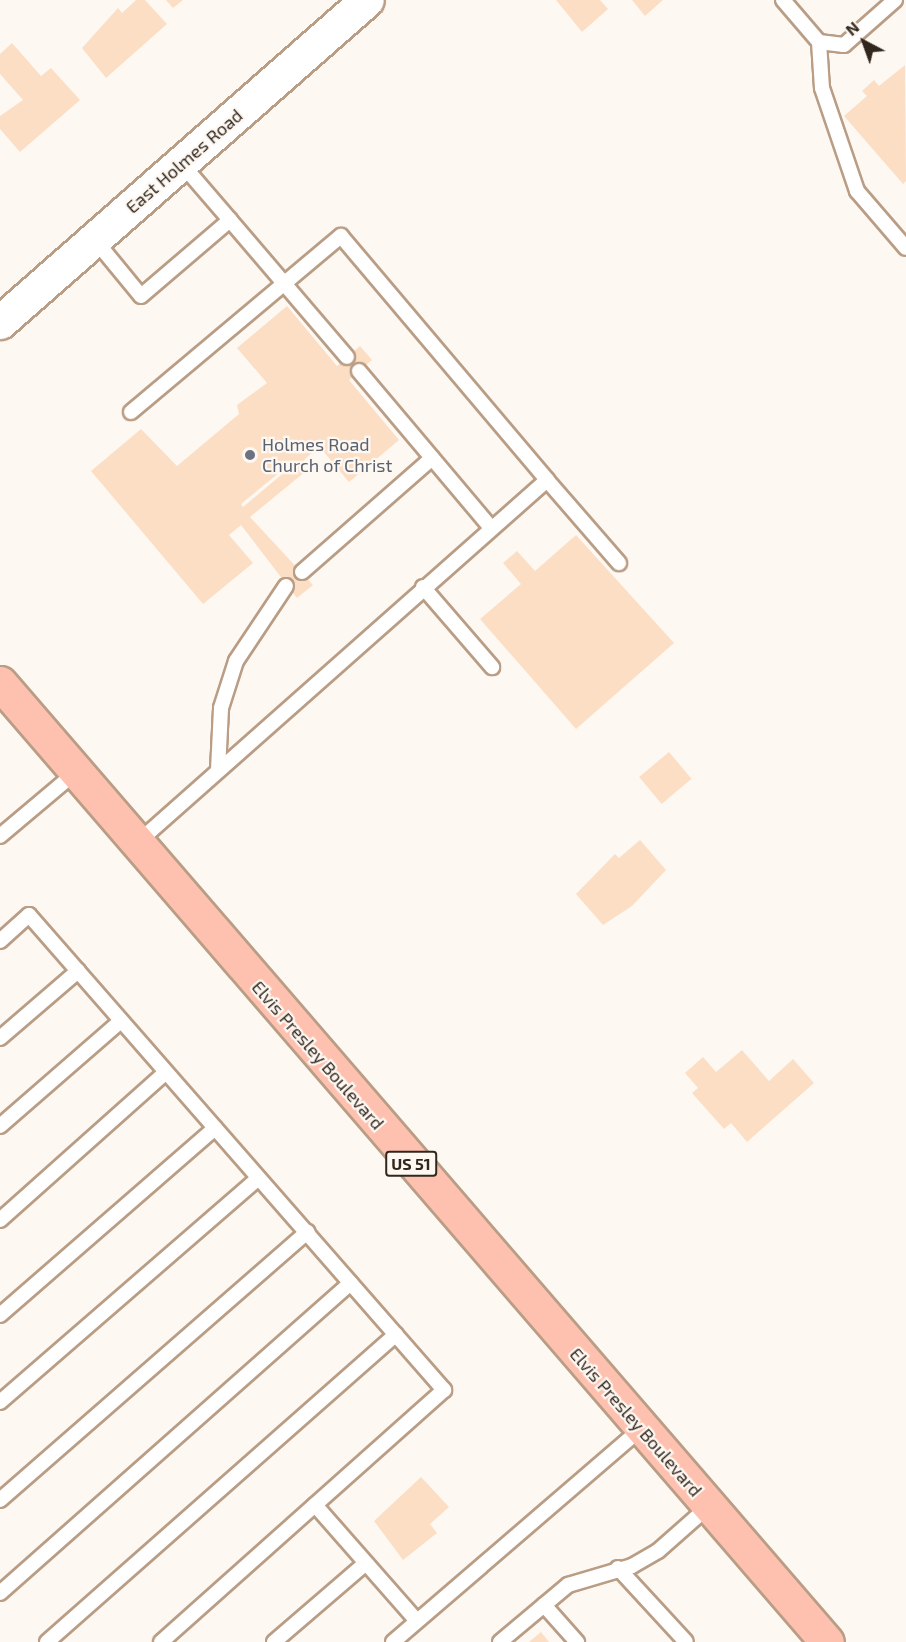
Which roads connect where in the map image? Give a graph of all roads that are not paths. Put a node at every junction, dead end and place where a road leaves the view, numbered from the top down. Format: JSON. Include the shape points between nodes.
{"nodes":[{"id":1,"x":367,"y":0,"type":"edge"},
{"id":2,"x":783,"y":0,"type":"edge"},
{"id":3,"x":895,"y":0,"type":"edge"},
{"id":4,"x":819,"y":42,"type":"junction"},
{"id":5,"x":181,"y":163,"type":"junction"},
{"id":6,"x":230,"y":220,"type":"junction"},
{"id":7,"x":94,"y":240,"type":"junction"},
{"id":8,"x":906,"y":248,"type":"edge"},
{"id":9,"x":285,"y":283,"type":"junction"},
{"id":10,"x":0,"y":322,"type":"edge"},
{"id":11,"x":347,"y":357,"type":"dead end"},
{"id":12,"x":359,"y":371,"type":"dead end"},
{"id":13,"x":131,"y":412,"type":"dead end"},
{"id":14,"x":432,"y":458,"type":"junction"},
{"id":15,"x":547,"y":480,"type":"junction"},
{"id":16,"x":491,"y":528,"type":"junction"},
{"id":17,"x":619,"y":563,"type":"dead end"},
{"id":18,"x":302,"y":572,"type":"dead end"},
{"id":19,"x":286,"y":586,"type":"dead end"},
{"id":20,"x":423,"y":587,"type":"junction"},
{"id":21,"x":492,"y":667,"type":"dead end"},
{"id":22,"x":0,"y":683,"type":"edge"},
{"id":23,"x":218,"y":770,"type":"junction"},
{"id":24,"x":76,"y":771,"type":"junction"},
{"id":25,"x":0,"y":837,"type":"edge"},
{"id":26,"x":137,"y":843,"type":"junction"},
{"id":27,"x":0,"y":941,"type":"edge"},
{"id":28,"x":78,"y":971,"type":"junction"},
{"id":29,"x":122,"y":1021,"type":"junction"},
{"id":30,"x":0,"y":1038,"type":"edge"},
{"id":31,"x":166,"y":1072,"type":"junction"},
{"id":32,"x":0,"y":1126,"type":"edge"},
{"id":33,"x":215,"y":1128,"type":"junction"},
{"id":34,"x":259,"y":1178,"type":"junction"},
{"id":35,"x":0,"y":1220,"type":"edge"},
{"id":36,"x":307,"y":1232,"type":"junction"},
{"id":37,"x":351,"y":1283,"type":"junction"},
{"id":38,"x":0,"y":1315,"type":"edge"},
{"id":39,"x":396,"y":1334,"type":"junction"},
{"id":40,"x":0,"y":1402,"type":"edge"},
{"id":41,"x":641,"y":1428,"type":"junction"},
{"id":42,"x":0,"y":1500,"type":"edge"},
{"id":43,"x":315,"y":1504,"type":"junction"},
{"id":44,"x":709,"y":1506,"type":"junction"},
{"id":45,"x":366,"y":1563,"type":"junction"},
{"id":46,"x":618,"y":1568,"type":"junction"},
{"id":47,"x":0,"y":1593,"type":"edge"},
{"id":48,"x":544,"y":1605,"type":"junction"},
{"id":49,"x":417,"y":1621,"type":"junction"},
{"id":50,"x":47,"y":1642,"type":"edge"},
{"id":51,"x":161,"y":1642,"type":"edge"},
{"id":52,"x":274,"y":1642,"type":"edge"},
{"id":53,"x":393,"y":1642,"type":"edge"},
{"id":54,"x":500,"y":1642,"type":"edge"},
{"id":55,"x":577,"y":1642,"type":"edge"},
{"id":56,"x":686,"y":1642,"type":"edge"},
{"id":57,"x":827,"y":1642,"type":"edge"}],
"edges":[{"from":1,"to":5,"type":"main road","name":"East Holmes Road"},
{"from":2,"to":4,"type":"lane"},
{"from":3,"to":4,"type":"lane","via":[[844,45]]},
{"from":4,"to":8,"type":"lane","via":[[822,88],[857,191]]},
{"from":5,"to":6,"type":"lane"},
{"from":5,"to":7,"type":"main road","name":"East Holmes Road"},
{"from":6,"to":7,"type":"lane","via":[[141,296]]},
{"from":6,"to":9,"type":"lane"},
{"from":7,"to":10,"type":"main road","name":"East Holmes Road"},
{"from":9,"to":11,"type":"lane"},
{"from":9,"to":13,"type":"lane"},
{"from":9,"to":15,"type":"lane","via":[[340,236]]},
{"from":12,"to":14,"type":"lane"},
{"from":14,"to":16,"type":"lane"},
{"from":14,"to":18,"type":"lane"},
{"from":15,"to":16,"type":"lane"},
{"from":15,"to":17,"type":"lane"},
{"from":16,"to":20,"type":"lane"},
{"from":19,"to":23,"type":"lane","via":[[236,661],[221,708]]},
{"from":20,"to":21,"type":"lane"},
{"from":20,"to":23,"type":"lane"},
{"from":22,"to":24,"type":"main road","name":"Elvis Presley Boulevard","number":"US 51"},
{"from":23,"to":26,"type":"lane"},
{"from":24,"to":25,"type":"lane"},
{"from":24,"to":26,"type":"main road","name":"Elvis Presley Boulevard","number":"US 51"},
{"from":26,"to":41,"type":"main road","name":"Elvis Presley Boulevard","number":"US 51"},
{"from":27,"to":28,"type":"lane","via":[[29,915]]},
{"from":28,"to":29,"type":"lane"},
{"from":28,"to":30,"type":"lane"},
{"from":29,"to":31,"type":"lane"},
{"from":29,"to":32,"type":"lane"},
{"from":31,"to":33,"type":"lane"},
{"from":31,"to":35,"type":"lane"},
{"from":33,"to":34,"type":"lane"},
{"from":33,"to":38,"type":"lane"},
{"from":34,"to":36,"type":"lane"},
{"from":34,"to":40,"type":"lane"},
{"from":36,"to":37,"type":"lane"},
{"from":36,"to":42,"type":"lane"},
{"from":37,"to":39,"type":"lane"},
{"from":37,"to":47,"type":"lane"},
{"from":39,"to":43,"type":"lane","via":[[444,1390]]},
{"from":39,"to":50,"type":"lane"},
{"from":41,"to":44,"type":"main road","name":"Elvis Presley Boulevard","number":"US 51"},
{"from":41,"to":49,"type":"lane"},
{"from":43,"to":45,"type":"lane"},
{"from":43,"to":51,"type":"lane"},
{"from":44,"to":46,"type":"lane","via":[[658,1551]]},
{"from":44,"to":57,"type":"main road","name":"Elvis Presley Boulevard","number":"US 51"},
{"from":45,"to":49,"type":"lane"},
{"from":45,"to":52,"type":"lane"},
{"from":46,"to":48,"type":"lane","via":[[568,1585]]},
{"from":46,"to":56,"type":"lane"},
{"from":48,"to":54,"type":"lane"},
{"from":48,"to":55,"type":"lane"},
{"from":49,"to":53,"type":"lane"}]}
